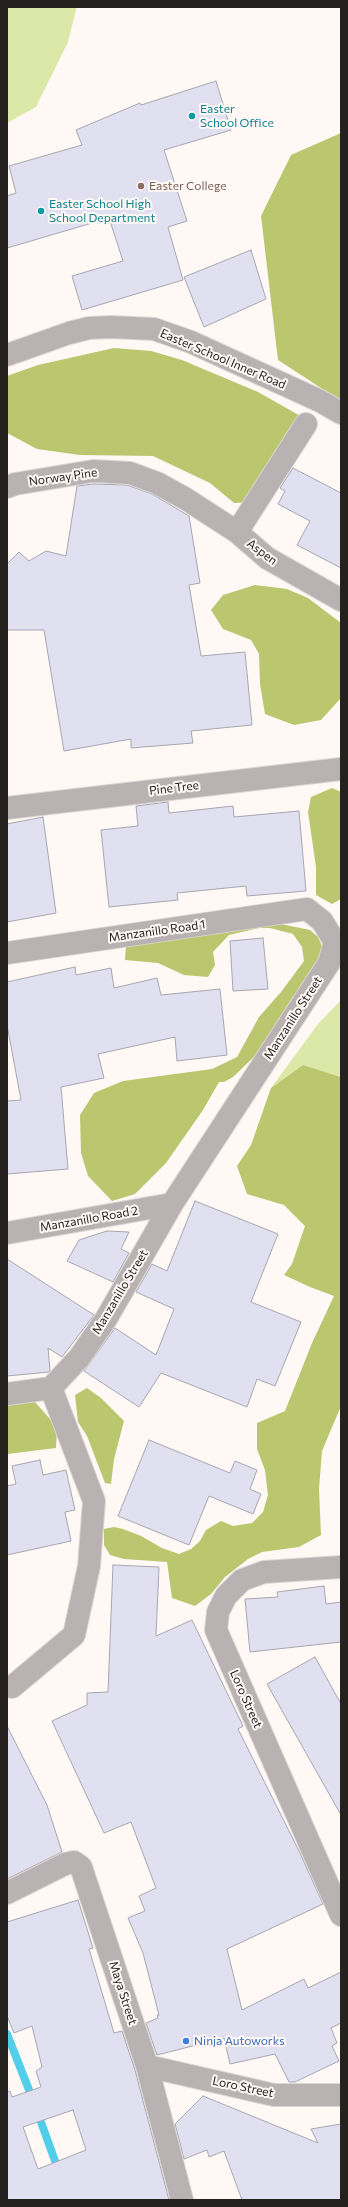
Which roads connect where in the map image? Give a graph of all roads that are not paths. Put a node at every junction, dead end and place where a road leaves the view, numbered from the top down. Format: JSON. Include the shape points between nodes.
{"nodes":[{"id":1,"x":7,"y":355,"type":"edge"},
{"id":2,"x":341,"y":413,"type":"edge"},
{"id":3,"x":306,"y":424,"type":"dead end"},
{"id":4,"x":7,"y":487,"type":"edge"},
{"id":5,"x":186,"y":499,"type":"joint"},
{"id":6,"x":237,"y":532,"type":"junction"},
{"id":7,"x":341,"y":600,"type":"edge"},
{"id":8,"x":340,"y":767,"type":"edge"},
{"id":9,"x":7,"y":808,"type":"edge"},
{"id":10,"x":307,"y":909,"type":"joint"},
{"id":11,"x":7,"y":953,"type":"edge"},
{"id":12,"x":172,"y":1204,"type":"junction"},
{"id":13,"x":7,"y":1233,"type":"edge"},
{"id":14,"x":52,"y":1388,"type":"junction"},
{"id":15,"x":7,"y":1394,"type":"edge"},
{"id":16,"x":341,"y":1567,"type":"edge"},
{"id":17,"x":12,"y":1687,"type":"dead end"},
{"id":18,"x":7,"y":1893,"type":"edge"},
{"id":19,"x":341,"y":1915,"type":"edge"},
{"id":20,"x":147,"y":2066,"type":"junction"},
{"id":21,"x":341,"y":2095,"type":"edge"},
{"id":22,"x":182,"y":2200,"type":"edge"}],
"edges":[{"from":1,"to":2,"type":"street","name":"Easter School Inner Road","via":[[89,328],[154,329],[198,346]]},
{"from":3,"to":6,"type":"street"},
{"from":4,"to":5,"type":"street","name":"Norway Pine","via":[[93,471],[130,473],[157,482]]},
{"from":5,"to":6,"type":"street","name":"Aspen"},
{"from":6,"to":7,"type":"street","name":"Aspen","via":[[267,558]]},
{"from":8,"to":9,"type":"street","name":"Pine Tree"},
{"from":10,"to":11,"type":"street","name":"Manzanillo Road 1"},
{"from":10,"to":12,"type":"street","name":"Manzanillo Street","via":[[322,921],[335,942],[329,963]]},
{"from":12,"to":13,"type":"street","name":"Manzanillo Road 2"},
{"from":12,"to":14,"type":"street","name":"Manzanillo Street","via":[[106,1319],[79,1358]]},
{"from":14,"to":15,"type":"street"},
{"from":14,"to":17,"type":"street","via":[[94,1501],[89,1566],[74,1635]]},
{"from":16,"to":19,"type":"street","name":"Loro Street","via":[[264,1572],[242,1580],[226,1596],[218,1612],[216,1630]]},
{"from":18,"to":20,"type":"street","name":"Maya Street","via":[[65,1864],[74,1862],[80,1867]]},
{"from":20,"to":21,"type":"street","name":"Loro Street","via":[[274,2095]]},
{"from":20,"to":22,"type":"street","name":"Maya Street"}]}
